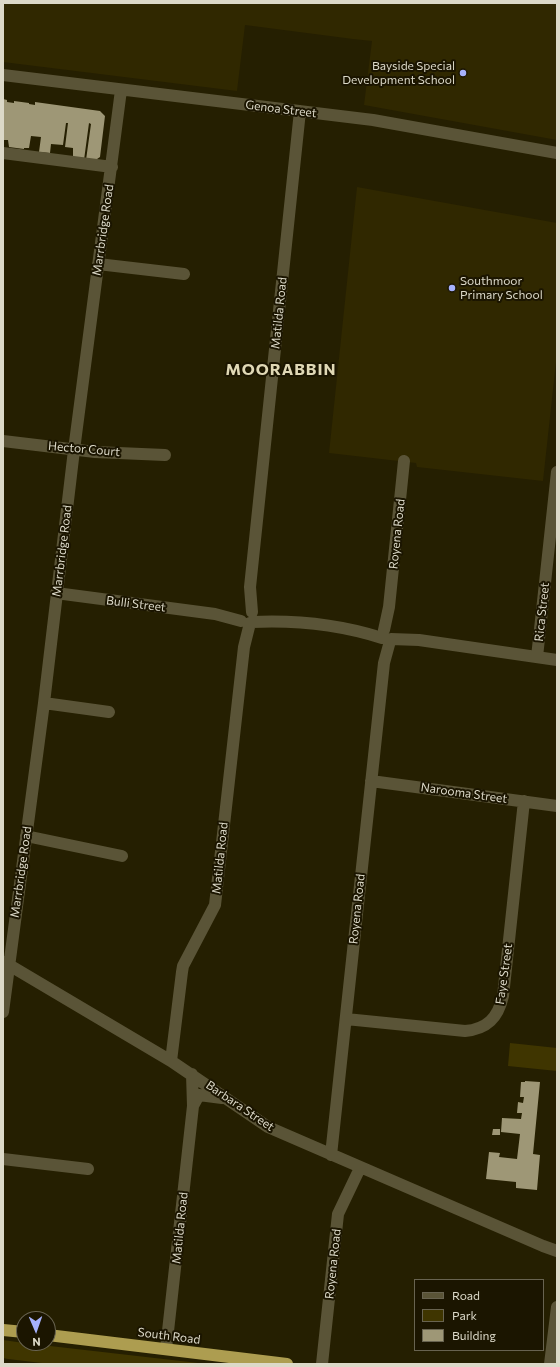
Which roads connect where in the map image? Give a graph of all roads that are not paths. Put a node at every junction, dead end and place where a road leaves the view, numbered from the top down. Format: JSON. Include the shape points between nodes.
{"nodes":[{"id":1,"x":3,"y":75,"type":"edge"},
{"id":2,"x":121,"y":90,"type":"junction"},
{"id":3,"x":300,"y":111,"type":"junction"},
{"id":4,"x":3,"y":153,"type":"edge"},
{"id":5,"x":557,"y":153,"type":"edge"},
{"id":6,"x":112,"y":167,"type":"junction"},
{"id":7,"x":98,"y":264,"type":"junction"},
{"id":8,"x":184,"y":274,"type":"dead end"},
{"id":9,"x":3,"y":441,"type":"edge"},
{"id":10,"x":74,"y":450,"type":"junction"},
{"id":11,"x":165,"y":455,"type":"dead end"},
{"id":12,"x":404,"y":461,"type":"dead end"},
{"id":13,"x":557,"y":472,"type":"edge"},
{"id":14,"x":56,"y":593,"type":"junction"},
{"id":15,"x":247,"y":617,"type":"junction"},
{"id":16,"x":387,"y":635,"type":"junction"},
{"id":17,"x":537,"y":657,"type":"junction"},
{"id":18,"x":557,"y":660,"type":"edge"},
{"id":19,"x":44,"y":703,"type":"junction"},
{"id":20,"x":109,"y":712,"type":"dead end"},
{"id":21,"x":371,"y":781,"type":"junction"},
{"id":22,"x":524,"y":801,"type":"junction"},
{"id":23,"x":557,"y":806,"type":"edge"},
{"id":24,"x":26,"y":836,"type":"junction"},
{"id":25,"x":122,"y":856,"type":"dead end"},
{"id":26,"x":6,"y":964,"type":"edge"},
{"id":27,"x":3,"y":1012,"type":"edge"},
{"id":28,"x":346,"y":1019,"type":"junction"},
{"id":29,"x":171,"y":1061,"type":"junction"},
{"id":30,"x":192,"y":1074,"type":"junction"},
{"id":31,"x":227,"y":1099,"type":"junction"},
{"id":32,"x":193,"y":1106,"type":"junction"},
{"id":33,"x":331,"y":1155,"type":"junction"},
{"id":34,"x":3,"y":1159,"type":"edge"},
{"id":35,"x":360,"y":1168,"type":"junction"},
{"id":36,"x":88,"y":1169,"type":"dead end"},
{"id":37,"x":557,"y":1251,"type":"edge"},
{"id":38,"x":557,"y":1307,"type":"edge"},
{"id":39,"x":3,"y":1330,"type":"edge"},
{"id":40,"x":16,"y":1331,"type":"edge"},
{"id":41,"x":56,"y":1336,"type":"edge"},
{"id":42,"x":166,"y":1349,"type":"junction"},
{"id":43,"x":287,"y":1364,"type":"edge"},
{"id":44,"x":322,"y":1364,"type":"edge"},
{"id":45,"x":550,"y":1364,"type":"edge"}],
"edges":[{"from":1,"to":2,"type":"street","name":"Genoa Street"},
{"from":2,"to":3,"type":"street","name":"Genoa Street"},
{"from":2,"to":6,"type":"street","name":"Marrbridge Road"},
{"from":3,"to":5,"type":"street","name":"Genoa Street","via":[[373,120]]},
{"from":3,"to":15,"type":"street","name":"Matilda Road"},
{"from":4,"to":6,"type":"street"},
{"from":6,"to":7,"type":"street","name":"Marrbridge Road"},
{"from":7,"to":8,"type":"street"},
{"from":7,"to":10,"type":"street","name":"Marrbridge Road"},
{"from":9,"to":10,"type":"street","name":"Hector Court"},
{"from":10,"to":11,"type":"street","name":"Hector Court"},
{"from":10,"to":14,"type":"street","name":"Marrbridge Road"},
{"from":12,"to":16,"type":"street","name":"Royena Road"},
{"from":13,"to":17,"type":"street","name":"Rica Street"},
{"from":14,"to":15,"type":"street","name":"Bulli Street"},
{"from":14,"to":19,"type":"street","name":"Marrbridge Road"},
{"from":15,"to":16,"type":"street","name":"Bulli Street"},
{"from":15,"to":29,"type":"street","name":"Matilda Road","via":[[215,905],[182,972]]},
{"from":16,"to":17,"type":"street","name":"Bulli Street"},
{"from":16,"to":21,"type":"street","name":"Royena Road"},
{"from":17,"to":18,"type":"street","name":"Bulli Street"},
{"from":19,"to":20,"type":"street"},
{"from":19,"to":24,"type":"street","name":"Marrbridge Road"},
{"from":21,"to":22,"type":"street","name":"Narooma Street"},
{"from":21,"to":28,"type":"street","name":"Royena Road"},
{"from":22,"to":23,"type":"street","name":"Narooma Street"},
{"from":22,"to":28,"type":"street","name":"Faye Street","via":[[503,996],[495,1016],[479,1029],[465,1031]]},
{"from":24,"to":25,"type":"street"},
{"from":24,"to":26,"type":"street","name":"Marrbridge Road"},
{"from":26,"to":27,"type":"street","name":"Marrbridge Road"},
{"from":26,"to":29,"type":"street","name":"Barbara Street"},
{"from":28,"to":33,"type":"street","name":"Royena Road"},
{"from":29,"to":30,"type":"street","name":"Barbara Street"},
{"from":30,"to":31,"type":"street","name":"Barbara Street"},
{"from":30,"to":32,"type":"street","name":"Matilda Road"},
{"from":31,"to":32,"type":"street","via":[[199,1095]]},
{"from":31,"to":33,"type":"street","name":"Barbara Street","via":[[268,1127]]},
{"from":32,"to":42,"type":"street","name":"Matilda Road"},
{"from":33,"to":35,"type":"street","name":"Barbara Street"},
{"from":34,"to":36,"type":"street"},
{"from":35,"to":37,"type":"street","name":"Barbara Street"},
{"from":35,"to":44,"type":"street","name":"Royena Road","via":[[338,1214]]},
{"from":38,"to":45,"type":"street"},
{"from":39,"to":40,"type":"highway"},
{"from":41,"to":42,"type":"highway","name":"South Road"},
{"from":42,"to":43,"type":"highway","name":"South Road"}]}
